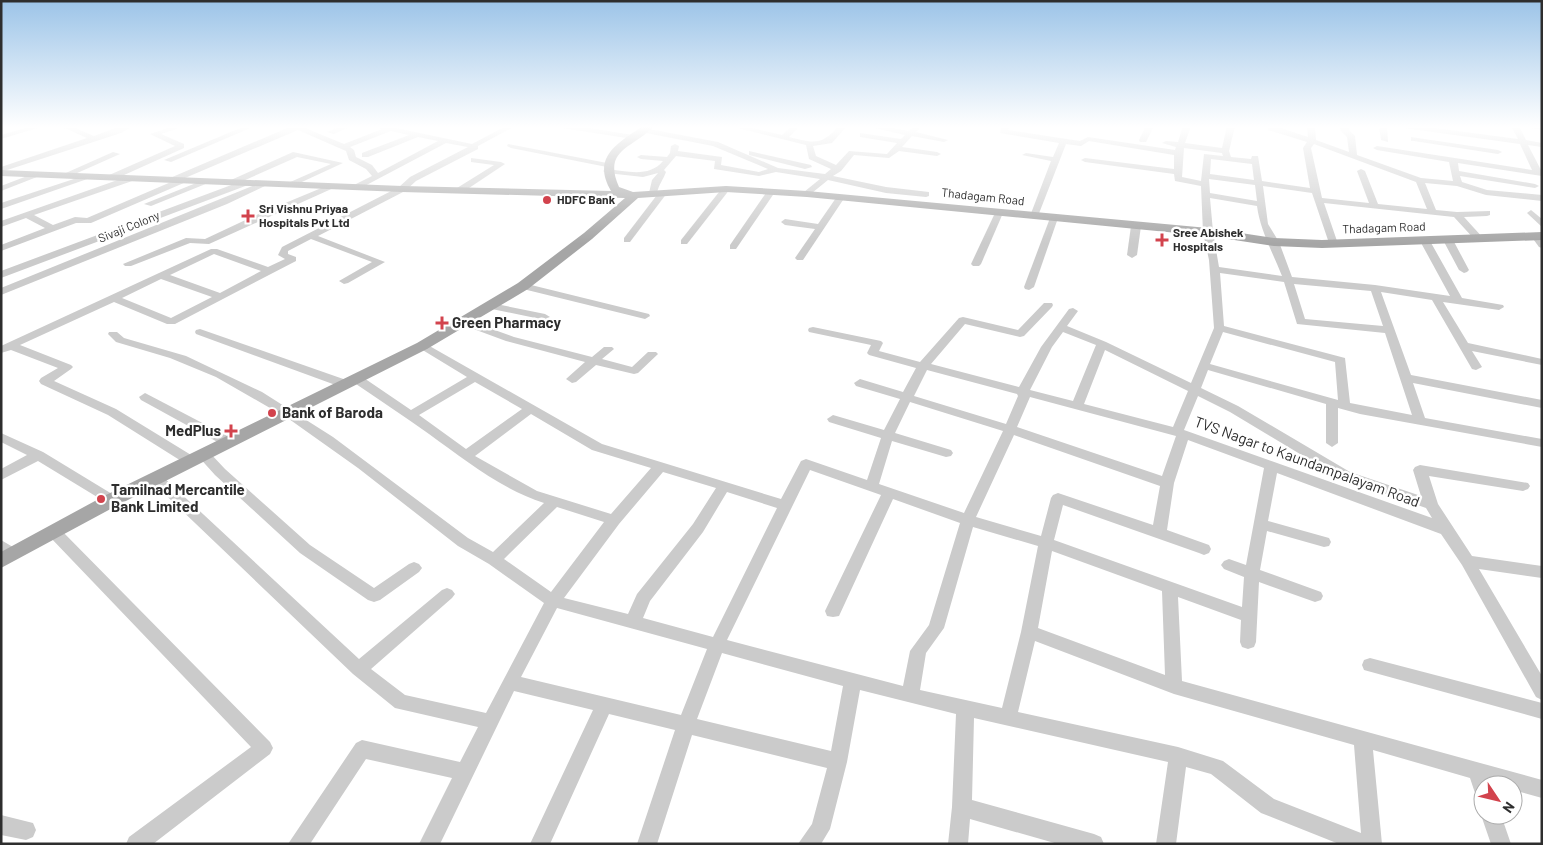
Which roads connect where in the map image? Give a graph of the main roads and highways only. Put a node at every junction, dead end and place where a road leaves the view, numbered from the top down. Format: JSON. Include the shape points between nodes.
{"nodes":[{"id":1,"x":608,"y":165,"type":"edge"},
{"id":2,"x":2,"y":173,"type":"edge"},
{"id":3,"x":636,"y":195,"type":"junction"},
{"id":4,"x":1540,"y":239,"type":"edge"},
{"id":5,"x":5,"y":553,"type":"edge"}],
"edges":[{"from":1,"to":3,"type":"main road","via":[[608,178],[615,189]]},
{"from":2,"to":3,"type":"main road","name":"Thadagam Road"},
{"from":3,"to":4,"type":"main road","name":"Thadagam Road","via":[[726,189],[807,194],[1208,232],[1274,242],[1333,244]]},
{"from":3,"to":5,"type":"main road","via":[[523,286],[422,346],[54,532]]}]}
